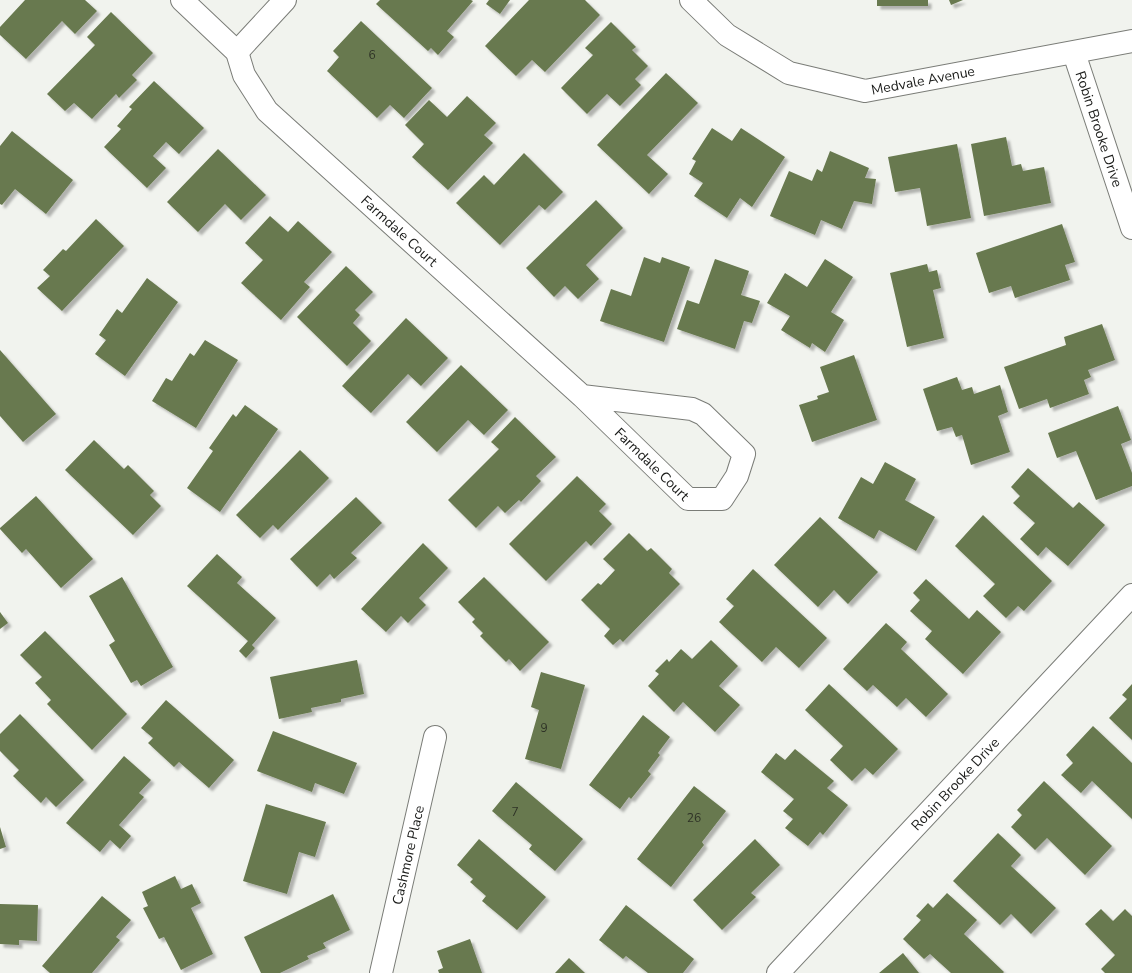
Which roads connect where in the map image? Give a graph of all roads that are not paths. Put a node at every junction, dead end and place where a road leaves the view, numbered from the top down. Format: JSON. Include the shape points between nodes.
{"nodes":[{"id":1,"x":182,"y":0,"type":"edge"},
{"id":2,"x":285,"y":0,"type":"edge"},
{"id":3,"x":691,"y":0,"type":"edge"},
{"id":4,"x":1132,"y":41,"type":"edge"},
{"id":5,"x":237,"y":52,"type":"junction"},
{"id":6,"x":1074,"y":53,"type":"junction"},
{"id":7,"x":1132,"y":228,"type":"edge"},
{"id":8,"x":582,"y":396,"type":"junction"},
{"id":9,"x":1132,"y":595,"type":"edge"},
{"id":10,"x":435,"y":737,"type":"dead end"},
{"id":11,"x":381,"y":973,"type":"edge"},
{"id":12,"x":778,"y":973,"type":"edge"}],
"edges":[{"from":1,"to":5,"type":"street","name":"Farmdale Court"},
{"from":2,"to":5,"type":"street"},
{"from":3,"to":6,"type":"street","name":"Medvale Avenue","via":[[727,36],[789,73],[865,91]]},
{"from":4,"to":6,"type":"street","name":"Medvale Avenue"},
{"from":5,"to":8,"type":"street","name":"Farmdale Court","via":[[244,75],[267,111]]},
{"from":6,"to":7,"type":"street","name":"Robin Brooke Drive"},
{"from":8,"to":8,"type":"street","name":"Farmdale Court","via":[[688,499],[722,499],[737,476],[744,454],[703,414],[692,409]]},
{"from":9,"to":12,"type":"street","name":"Robin Brooke Drive"},
{"from":10,"to":11,"type":"street","name":"Cashmore Place"}]}
